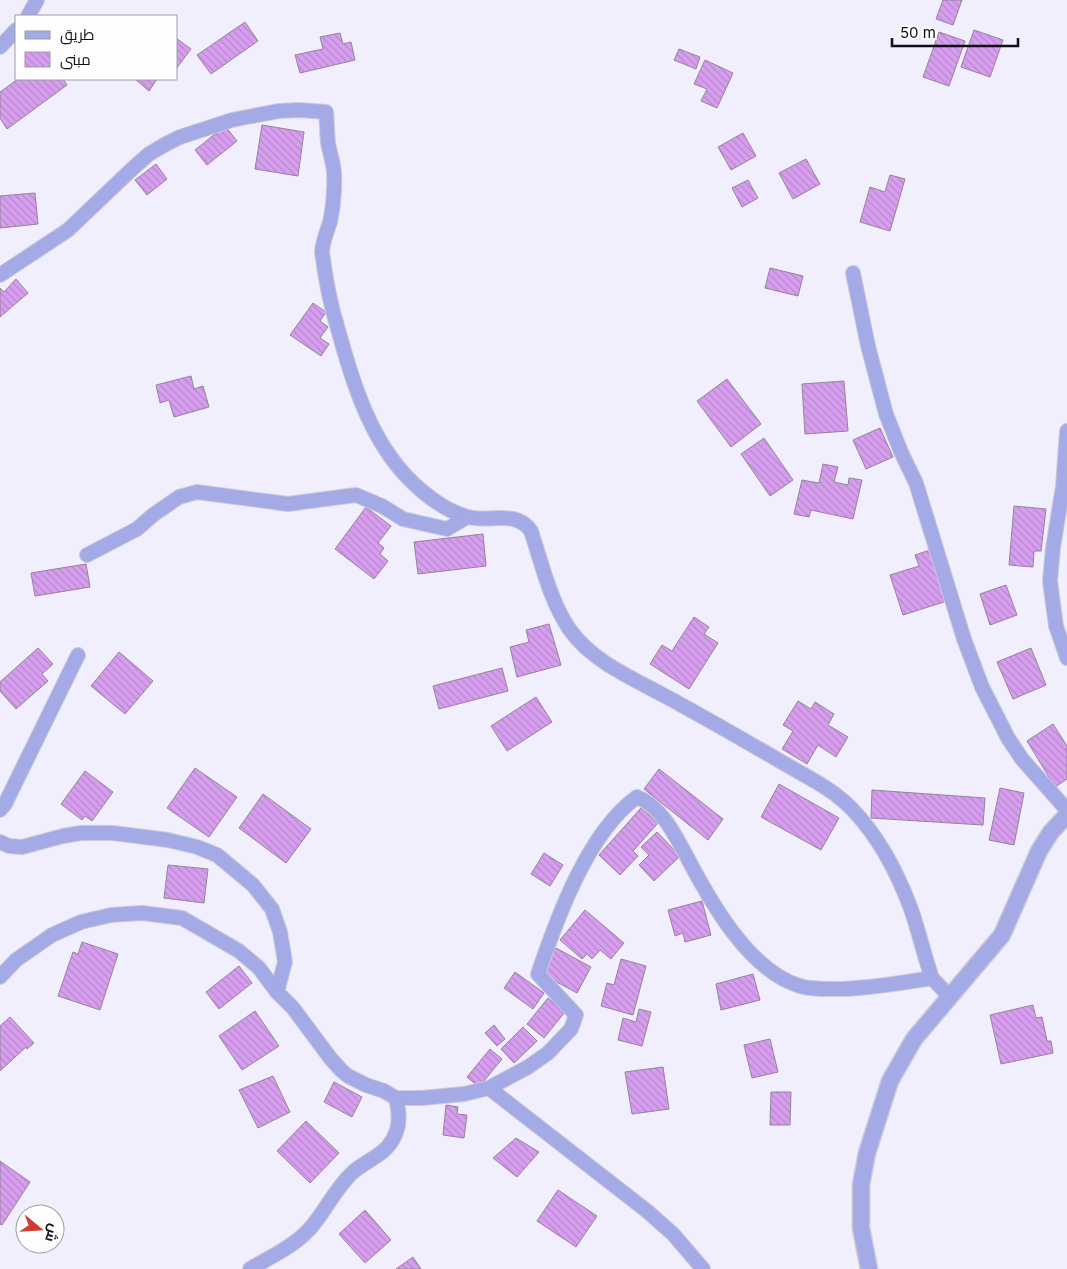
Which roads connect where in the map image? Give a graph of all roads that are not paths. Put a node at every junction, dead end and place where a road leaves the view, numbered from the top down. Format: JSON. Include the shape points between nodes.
{"nodes":[{"id":1,"x":37,"y":0,"type":"edge"},
{"id":2,"x":29,"y":15,"type":"edge"},
{"id":3,"x":15,"y":31,"type":"edge"},
{"id":4,"x":0,"y":47,"type":"edge"},
{"id":5,"x":853,"y":273,"type":"dead end"},
{"id":6,"x":0,"y":275,"type":"edge"},
{"id":7,"x":1067,"y":430,"type":"edge"},
{"id":8,"x":467,"y":517,"type":"junction"},
{"id":9,"x":87,"y":555,"type":"dead end"},
{"id":10,"x":78,"y":655,"type":"dead end"},
{"id":11,"x":1067,"y":658,"type":"edge"},
{"id":12,"x":0,"y":810,"type":"edge"},
{"id":13,"x":1067,"y":810,"type":"edge"},
{"id":14,"x":1067,"y":815,"type":"edge"},
{"id":15,"x":0,"y":842,"type":"edge"},
{"id":16,"x":0,"y":977,"type":"edge"},
{"id":17,"x":932,"y":978,"type":"junction"},
{"id":18,"x":277,"y":992,"type":"junction"},
{"id":19,"x":949,"y":996,"type":"junction"},
{"id":20,"x":489,"y":1088,"type":"junction"},
{"id":21,"x":396,"y":1098,"type":"junction"},
{"id":22,"x":250,"y":1269,"type":"edge"},
{"id":23,"x":703,"y":1269,"type":"edge"},
{"id":24,"x":869,"y":1269,"type":"edge"}],
"edges":[{"from":1,"to":2,"type":"street"},
{"from":3,"to":4,"type":"street"},
{"from":5,"to":13,"type":"street","via":[[886,414],[916,483],[982,687],[1022,759]]},
{"from":6,"to":8,"type":"street","via":[[68,230],[149,154],[173,141],[247,117],[300,110],[326,112],[334,173],[330,218],[322,251],[328,295],[351,372],[372,427],[390,457],[410,481],[438,503]]},
{"from":7,"to":11,"type":"street","via":[[1050,581],[1056,626]]},
{"from":8,"to":9,"type":"street","via":[[447,529],[403,519],[356,495],[288,504],[197,492],[179,497],[137,529]]},
{"from":8,"to":17,"type":"street","via":[[518,519],[527,525],[560,612],[570,630],[595,655],[633,680],[826,788],[853,810],[880,846],[901,886]]},
{"from":10,"to":12,"type":"street"},
{"from":14,"to":19,"type":"street","via":[[1039,851],[1002,935]]},
{"from":15,"to":18,"type":"street","via":[[22,847],[81,833],[113,833],[168,840],[217,855],[253,885],[272,909],[280,932],[284,962]]},
{"from":16,"to":18,"type":"street","via":[[16,960],[52,935],[81,922],[111,915],[142,913],[182,918],[217,937],[259,968]]},
{"from":17,"to":19,"type":"street"},
{"from":17,"to":20,"type":"street","via":[[874,988],[821,990],[786,980],[737,938],[657,809],[637,798],[605,830],[592,849],[538,974],[576,1015],[571,1029],[548,1053]]},
{"from":18,"to":21,"type":"street","via":[[340,1070]]},
{"from":19,"to":24,"type":"street","via":[[914,1039],[895,1069],[871,1139],[863,1168],[860,1212]]},
{"from":20,"to":21,"type":"street","via":[[464,1094]]},
{"from":20,"to":23,"type":"street","via":[[647,1211],[674,1234]]},
{"from":21,"to":22,"type":"street","via":[[400,1115],[393,1139],[382,1152],[344,1181],[300,1238]]}]}
